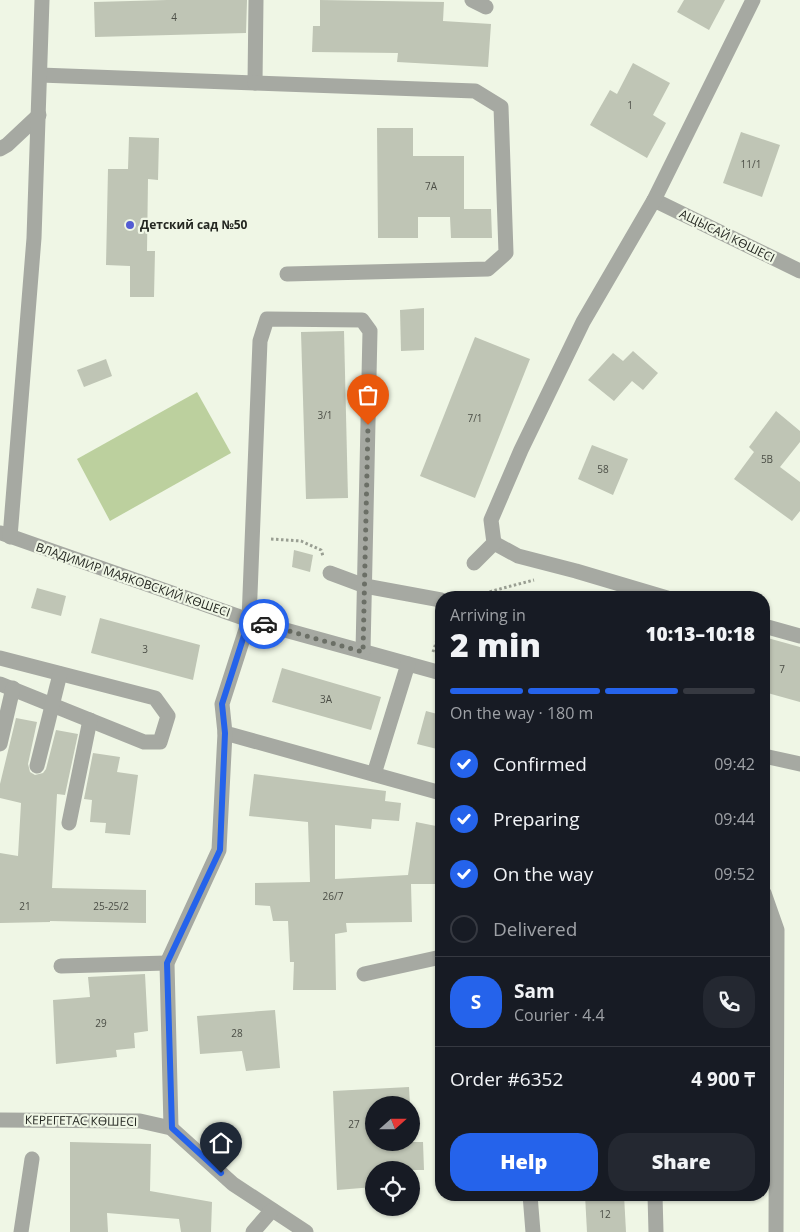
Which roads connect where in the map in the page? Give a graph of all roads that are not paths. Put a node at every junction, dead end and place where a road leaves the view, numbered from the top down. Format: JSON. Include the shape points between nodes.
{"nodes":[{"id":1,"x":42,"y":0,"type":"edge"},
{"id":2,"x":256,"y":0,"type":"edge"},
{"id":3,"x":472,"y":0,"type":"edge"},
{"id":4,"x":753,"y":0,"type":"edge"},
{"id":5,"x":486,"y":7,"type":"dead end"},
{"id":6,"x":40,"y":75,"type":"junction"},
{"id":7,"x":255,"y":84,"type":"junction"},
{"id":8,"x":39,"y":115,"type":"junction"},
{"id":9,"x":0,"y":149,"type":"edge"},
{"id":10,"x":654,"y":200,"type":"junction"},
{"id":11,"x":800,"y":271,"type":"edge"},
{"id":12,"x":287,"y":274,"type":"dead end"},
{"id":13,"x":5,"y":534,"type":"edge"},
{"id":14,"x":494,"y":542,"type":"junction"},
{"id":15,"x":474,"y":563,"type":"dead end"},
{"id":16,"x":330,"y":573,"type":"road end"},
{"id":17,"x":365,"y":586,"type":"junction"},
{"id":18,"x":643,"y":591,"type":"edge"},
{"id":19,"x":435,"y":599,"type":"edge"},
{"id":20,"x":249,"y":620,"type":"junction"},
{"id":21,"x":770,"y":628,"type":"edge"},
{"id":22,"x":800,"y":636,"type":"edge"},
{"id":23,"x":363,"y":652,"type":"junction"},
{"id":24,"x":0,"y":658,"type":"edge"},
{"id":25,"x":408,"y":664,"type":"junction"},
{"id":26,"x":435,"y":671,"type":"edge"},
{"id":27,"x":60,"y":674,"type":"junction"},
{"id":28,"x":6,"y":686,"type":"edge"},
{"id":29,"x":52,"y":705,"type":"junction"},
{"id":30,"x":90,"y":720,"type":"junction"},
{"id":31,"x":225,"y":733,"type":"junction"},
{"id":32,"x":0,"y":744,"type":"edge"},
{"id":33,"x":770,"y":757,"type":"edge"},
{"id":34,"x":800,"y":764,"type":"edge"},
{"id":35,"x":37,"y":766,"type":"dead end"},
{"id":36,"x":374,"y":774,"type":"junction"},
{"id":37,"x":435,"y":791,"type":"edge"},
{"id":38,"x":69,"y":823,"type":"dead end"},
{"id":39,"x":770,"y":910,"type":"edge"},
{"id":40,"x":435,"y":958,"type":"edge"},
{"id":41,"x":167,"y":963,"type":"junction"},
{"id":42,"x":61,"y":966,"type":"dead end"},
{"id":43,"x":364,"y":974,"type":"dead end"},
{"id":44,"x":0,"y":1120,"type":"edge"},
{"id":45,"x":172,"y":1128,"type":"junction"},
{"id":46,"x":32,"y":1159,"type":"dead end"},
{"id":47,"x":530,"y":1201,"type":"edge"},
{"id":48,"x":655,"y":1201,"type":"edge"},
{"id":49,"x":272,"y":1210,"type":"junction"},
{"id":50,"x":21,"y":1232,"type":"edge"},
{"id":51,"x":253,"y":1232,"type":"edge"},
{"id":52,"x":306,"y":1232,"type":"edge"},
{"id":53,"x":532,"y":1232,"type":"edge"},
{"id":54,"x":656,"y":1232,"type":"edge"},
{"id":55,"x":776,"y":1232,"type":"edge"}],
"edges":[{"from":1,"to":6,"type":"street"},
{"from":2,"to":7,"type":"street"},
{"from":3,"to":5,"type":"street"},
{"from":4,"to":10,"type":"street"},
{"from":6,"to":7,"type":"street"},
{"from":6,"to":8,"type":"street"},
{"from":7,"to":12,"type":"street","via":[[475,91],[501,107],[506,253],[488,269]]},
{"from":8,"to":9,"type":"street"},
{"from":8,"to":13,"type":"street","via":[[34,238]]},
{"from":10,"to":11,"type":"street","name":"АЩЫСАЙ КӨШЕСІ"},
{"from":10,"to":14,"type":"street","via":[[583,322],[521,450],[492,520]]},
{"from":13,"to":20,"type":"street","name":"ВЛАДИМИР МАЯКОВСКИЙ КӨШЕСІ"},
{"from":14,"to":15,"type":"street"},
{"from":14,"to":18,"type":"street","via":[[518,556]]},
{"from":16,"to":17,"type":"street"},
{"from":17,"to":19,"type":"street"},
{"from":17,"to":20,"type":"street","via":[[370,332],[362,320],[267,319],[260,341]]},
{"from":17,"to":23,"type":"street"},
{"from":20,"to":23,"type":"street","name":"ВЛАДИМИР МАЯКОВСКИЙ КӨШЕСІ"},
{"from":20,"to":31,"type":"street","via":[[222,704]]},
{"from":21,"to":22,"type":"street"},
{"from":23,"to":25,"type":"street","name":"ВЛАДИМИР МАЯКОВСКИЙ КӨШЕСІ"},
{"from":24,"to":27,"type":"street"},
{"from":25,"to":26,"type":"street","name":"ВЛАДИМИР МАЯКОВСКИЙ КӨШЕСІ"},
{"from":25,"to":36,"type":"street"},
{"from":27,"to":29,"type":"street"},
{"from":27,"to":30,"type":"street","via":[[155,698],[168,716],[160,742],[144,742]]},
{"from":28,"to":29,"type":"street"},
{"from":28,"to":32,"type":"street"},
{"from":29,"to":30,"type":"street"},
{"from":29,"to":35,"type":"street"},
{"from":30,"to":38,"type":"street"},
{"from":31,"to":36,"type":"street"},
{"from":31,"to":41,"type":"street","via":[[220,850]]},
{"from":33,"to":34,"type":"street"},
{"from":36,"to":37,"type":"street"},
{"from":39,"to":55,"type":"street","via":[[777,930]]},
{"from":40,"to":43,"type":"street"},
{"from":41,"to":42,"type":"street"},
{"from":41,"to":45,"type":"street"},
{"from":44,"to":45,"type":"street","name":"КЕРЕГЕТАС КӨШЕСІ","via":[[140,1121]]},
{"from":45,"to":49,"type":"street","via":[[233,1184]]},
{"from":46,"to":50,"type":"street"},
{"from":47,"to":53,"type":"street"},
{"from":48,"to":54,"type":"street"},
{"from":49,"to":51,"type":"street"},
{"from":49,"to":52,"type":"street"}]}
